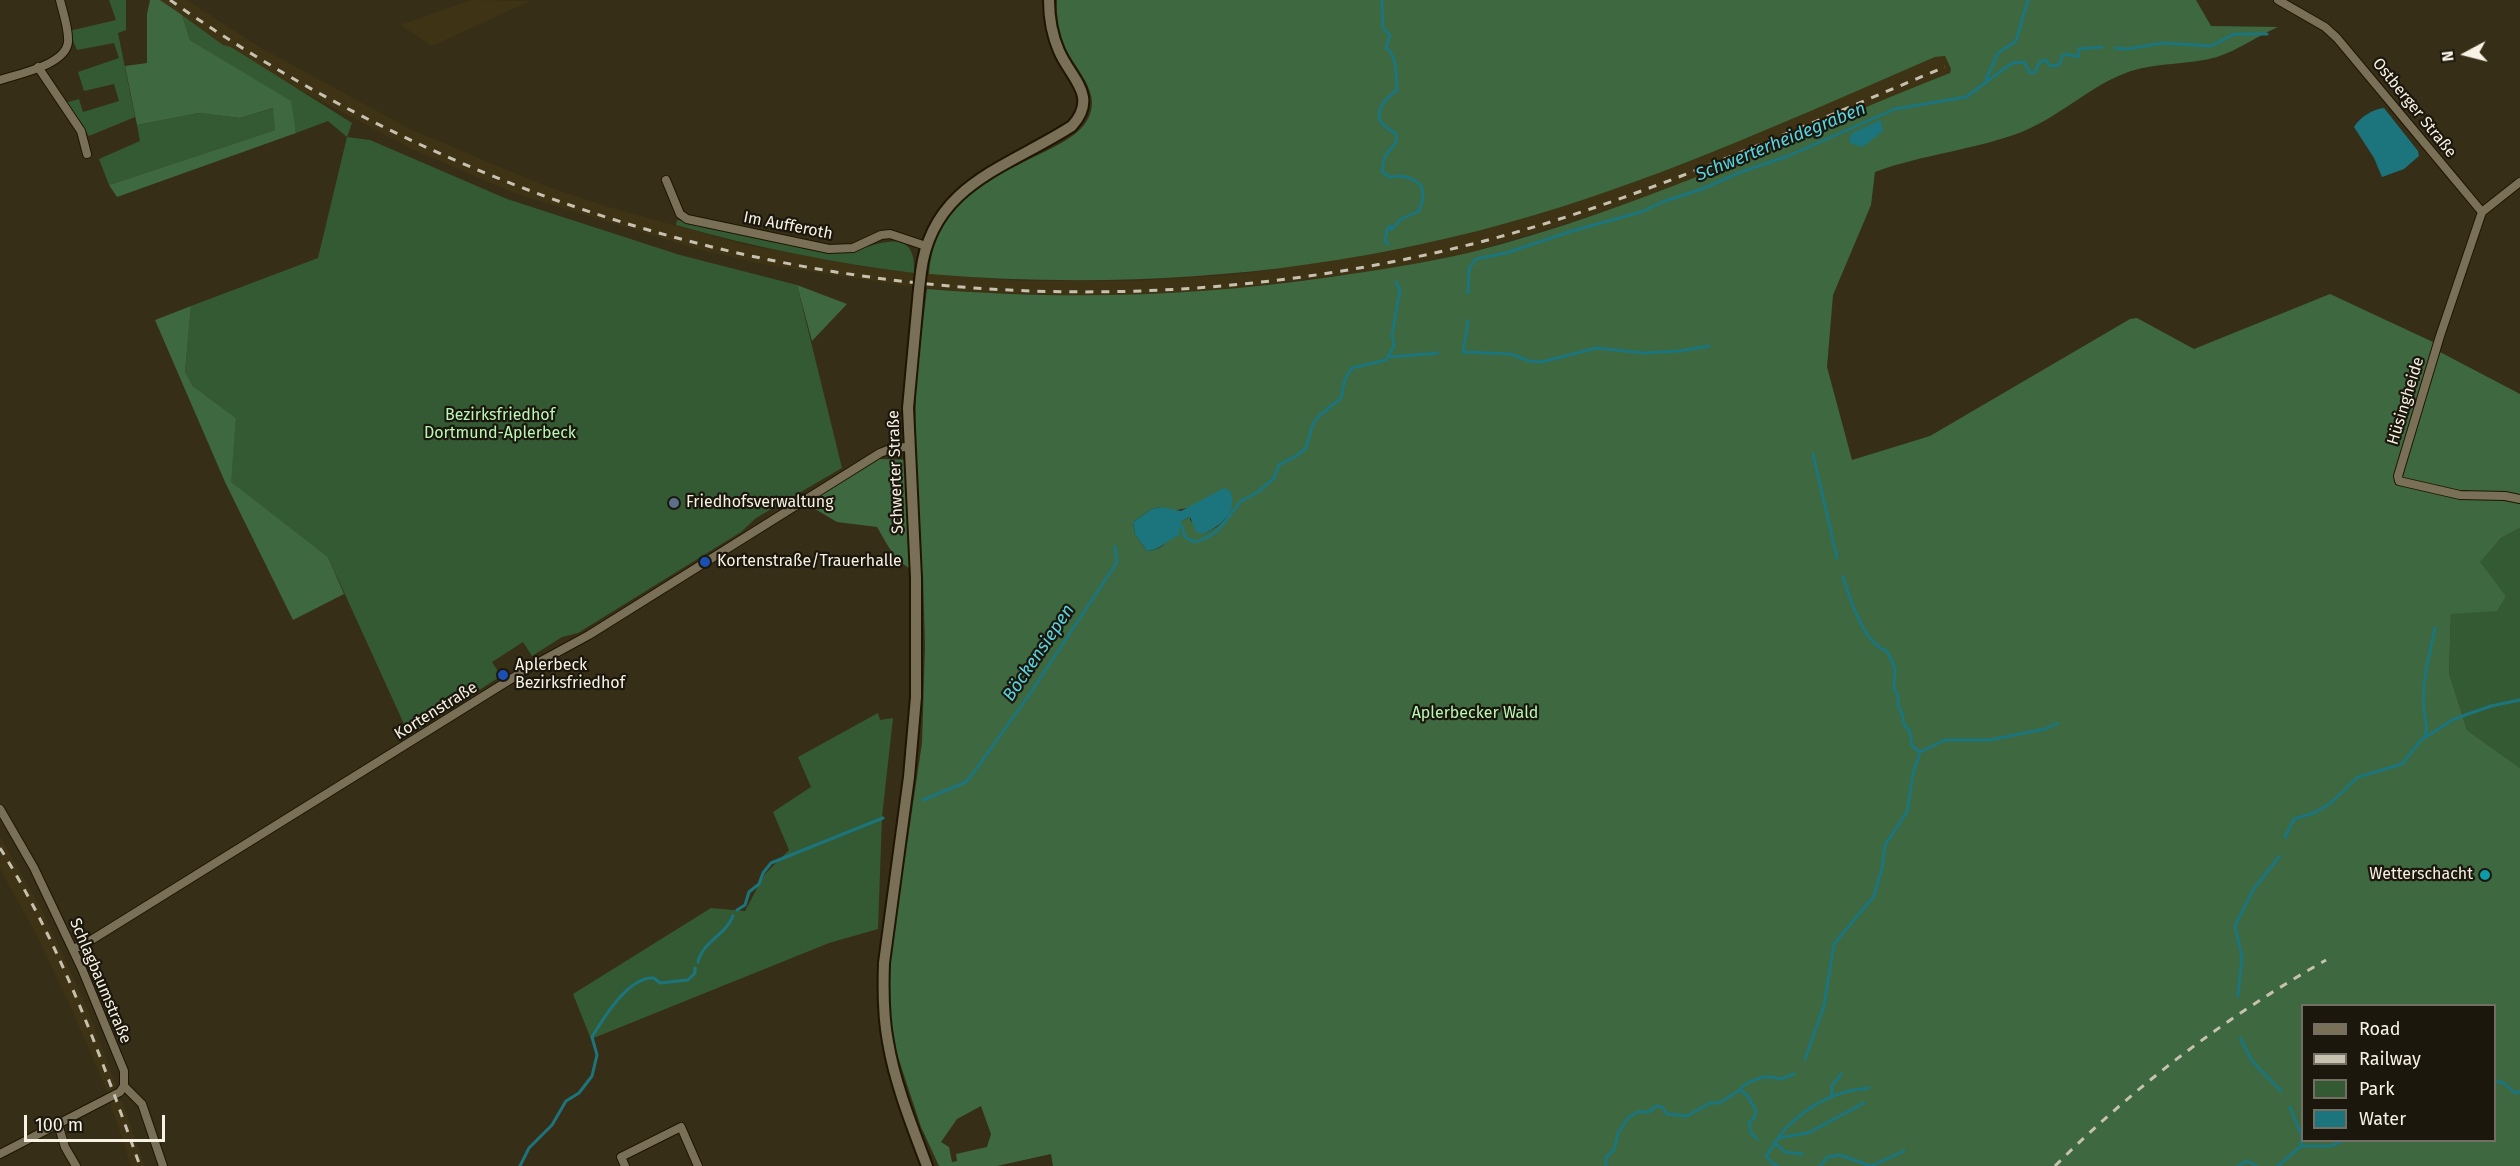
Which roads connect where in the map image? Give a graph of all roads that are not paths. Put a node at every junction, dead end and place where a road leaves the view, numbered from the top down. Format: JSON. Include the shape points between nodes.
{"nodes":[{"id":1,"x":60,"y":0,"type":"edge"},
{"id":2,"x":1049,"y":0,"type":"edge"},
{"id":3,"x":2278,"y":0,"type":"edge"},
{"id":4,"x":38,"y":67,"type":"junction"},
{"id":5,"x":0,"y":80,"type":"edge"},
{"id":6,"x":87,"y":154,"type":"dead end"},
{"id":7,"x":666,"y":180,"type":"dead end"},
{"id":8,"x":2520,"y":182,"type":"edge"},
{"id":9,"x":2482,"y":212,"type":"junction"},
{"id":10,"x":926,"y":246,"type":"junction"},
{"id":11,"x":908,"y":447,"type":"junction"},
{"id":12,"x":2520,"y":499,"type":"edge"},
{"id":13,"x":0,"y":809,"type":"edge"},
{"id":14,"x":73,"y":949,"type":"junction"},
{"id":15,"x":124,"y":1086,"type":"junction"},
{"id":16,"x":58,"y":1124,"type":"junction"},
{"id":17,"x":0,"y":1154,"type":"edge"},
{"id":18,"x":924,"y":1165,"type":"edge"},
{"id":19,"x":76,"y":1166,"type":"edge"},
{"id":20,"x":163,"y":1166,"type":"edge"},
{"id":21,"x":625,"y":1166,"type":"edge"},
{"id":22,"x":698,"y":1166,"type":"edge"}],
"edges":[{"from":1,"to":4,"type":"street","via":[[68,45],[60,57]]},
{"from":2,"to":10,"type":"street","name":"Schwerter Straße","via":[[1052,31],[1082,92],[1083,111],[1072,126],[960,193],[939,218]]},
{"from":3,"to":9,"type":"street","name":"Ostberger Straße","via":[[2337,38]]},
{"from":4,"to":5,"type":"street"},
{"from":4,"to":6,"type":"street","via":[[81,131]]},
{"from":7,"to":10,"type":"street","name":"Im Aufferoth","via":[[680,214],[687,219],[829,249],[853,248],[890,234]]},
{"from":8,"to":9,"type":"street"},
{"from":9,"to":12,"type":"street","name":"Hüsingheide","via":[[2398,476],[2399,481],[2460,495]]},
{"from":10,"to":11,"type":"street","name":"Schwerter Straße","bridge":true,"via":[[909,379]]},
{"from":11,"to":14,"type":"street","name":"Kortenstraße","via":[[880,453]]},
{"from":11,"to":18,"type":"street","name":"Schwerter Straße","via":[[916,578],[916,697],[884,963],[884,995],[894,1069]]},
{"from":13,"to":14,"type":"street","name":"Schlagbaumstraße"},
{"from":14,"to":15,"type":"street","name":"Schlagbaumstraße","via":[[124,1071]]},
{"from":15,"to":16,"type":"street","via":[[120,1092]]},
{"from":15,"to":20,"type":"street","name":"Schlagbaumstraße","via":[[142,1104]]},
{"from":16,"to":17,"type":"street"},
{"from":16,"to":19,"type":"street"},
{"from":21,"to":22,"type":"street","via":[[621,1157],[681,1127]]}]}
